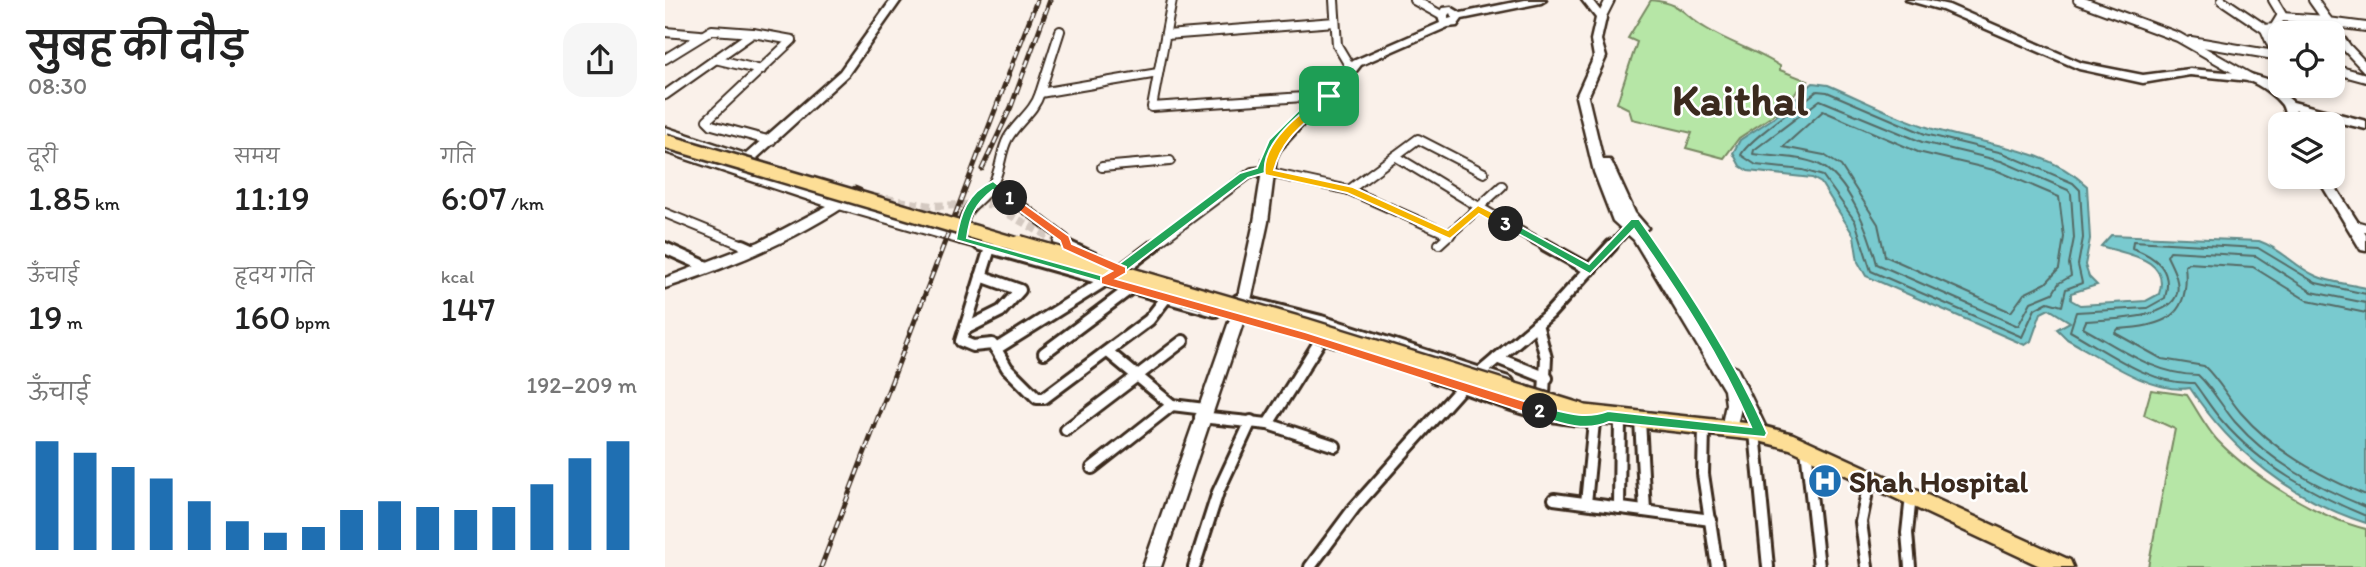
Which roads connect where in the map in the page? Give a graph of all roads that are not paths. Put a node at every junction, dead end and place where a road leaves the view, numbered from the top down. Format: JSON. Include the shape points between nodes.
{"nodes":[{"id":1,"x":890,"y":0,"type":"edge"},
{"id":2,"x":896,"y":0,"type":"edge"},
{"id":3,"x":1172,"y":0,"type":"edge"},
{"id":4,"x":1334,"y":0,"type":"edge"},
{"id":5,"x":1414,"y":0,"type":"edge"},
{"id":6,"x":1513,"y":0,"type":"edge"},
{"id":7,"x":1541,"y":0,"type":"edge"},
{"id":8,"x":1587,"y":0,"type":"edge"},
{"id":9,"x":1610,"y":0,"type":"edge"},
{"id":10,"x":1911,"y":0,"type":"edge"},
{"id":11,"x":2078,"y":0,"type":"edge"},
{"id":12,"x":2222,"y":0,"type":"edge"},
{"id":13,"x":2273,"y":0,"type":"edge"},
{"id":14,"x":2313,"y":0,"type":"edge"},
{"id":15,"x":1450,"y":14,"type":"edge"},
{"id":16,"x":1601,"y":18,"type":"junction"},
{"id":17,"x":2281,"y":18,"type":"junction"},
{"id":18,"x":2328,"y":21,"type":"joint"},
{"id":19,"x":1335,"y":22,"type":"junction"},
{"id":20,"x":2345,"y":24,"type":"edge"},
{"id":21,"x":2366,"y":27,"type":"edge"},
{"id":22,"x":2265,"y":29,"type":"junction"},
{"id":23,"x":1059,"y":31,"type":"dead end"},
{"id":24,"x":665,"y":32,"type":"edge"},
{"id":25,"x":753,"y":33,"type":"junction"},
{"id":26,"x":700,"y":35,"type":"junction"},
{"id":27,"x":1166,"y":35,"type":"junction"},
{"id":28,"x":2268,"y":35,"type":"edge"},
{"id":29,"x":2183,"y":40,"type":"junction"},
{"id":30,"x":2345,"y":42,"type":"edge"},
{"id":31,"x":2268,"y":54,"type":"edge"},
{"id":32,"x":665,"y":59,"type":"edge"},
{"id":33,"x":715,"y":59,"type":"junction"},
{"id":34,"x":1349,"y":66,"type":"junction"},
{"id":35,"x":2366,"y":68,"type":"edge"},
{"id":36,"x":761,"y":70,"type":"junction"},
{"id":37,"x":2345,"y":72,"type":"edge"},
{"id":38,"x":1158,"y":73,"type":"junction"},
{"id":39,"x":2250,"y":78,"type":"junction"},
{"id":40,"x":2366,"y":78,"type":"edge"},
{"id":41,"x":1039,"y":93,"type":"junction"},
{"id":42,"x":665,"y":95,"type":"edge"},
{"id":43,"x":1322,"y":97,"type":"junction"},
{"id":44,"x":2291,"y":112,"type":"edge"},
{"id":45,"x":2345,"y":123,"type":"edge"},
{"id":46,"x":2366,"y":125,"type":"edge"},
{"id":47,"x":665,"y":131,"type":"edge"},
{"id":48,"x":768,"y":140,"type":"junction"},
{"id":49,"x":665,"y":141,"type":"edge"},
{"id":50,"x":665,"y":148,"type":"edge"},
{"id":51,"x":1395,"y":156,"type":"junction"},
{"id":52,"x":746,"y":158,"type":"junction"},
{"id":53,"x":1170,"y":161,"type":"dead end"},
{"id":54,"x":1102,"y":167,"type":"dead end"},
{"id":55,"x":733,"y":170,"type":"junction"},
{"id":56,"x":1265,"y":171,"type":"junction"},
{"id":57,"x":1484,"y":173,"type":"dead end"},
{"id":58,"x":993,"y":184,"type":"junction"},
{"id":59,"x":1502,"y":186,"type":"dead end"},
{"id":60,"x":2332,"y":189,"type":"edge"},
{"id":61,"x":1349,"y":190,"type":"junction"},
{"id":62,"x":839,"y":205,"type":"junction"},
{"id":63,"x":1478,"y":209,"type":"junction"},
{"id":64,"x":665,"y":212,"type":"edge"},
{"id":65,"x":1632,"y":225,"type":"junction"},
{"id":66,"x":2359,"y":226,"type":"edge"},
{"id":67,"x":1450,"y":235,"type":"junction"},
{"id":68,"x":961,"y":240,"type":"junction"},
{"id":69,"x":1439,"y":244,"type":"dead end"},
{"id":70,"x":2366,"y":246,"type":"edge"},
{"id":71,"x":665,"y":248,"type":"edge"},
{"id":72,"x":990,"y":248,"type":"junction"},
{"id":73,"x":752,"y":249,"type":"junction"},
{"id":74,"x":707,"y":267,"type":"junction"},
{"id":75,"x":1122,"y":270,"type":"junction"},
{"id":76,"x":1590,"y":270,"type":"junction"},
{"id":77,"x":981,"y":276,"type":"junction"},
{"id":78,"x":1105,"y":281,"type":"junction"},
{"id":79,"x":665,"y":283,"type":"edge"},
{"id":80,"x":1131,"y":288,"type":"junction"},
{"id":81,"x":1166,"y":298,"type":"junction"},
{"id":82,"x":1239,"y":300,"type":"junction"},
{"id":83,"x":1234,"y":316,"type":"junction"},
{"id":84,"x":1537,"y":324,"type":"junction"},
{"id":85,"x":965,"y":329,"type":"junction"},
{"id":86,"x":1183,"y":341,"type":"dead end"},
{"id":87,"x":1320,"y":341,"type":"junction"},
{"id":88,"x":996,"y":349,"type":"junction"},
{"id":89,"x":1108,"y":352,"type":"junction"},
{"id":90,"x":1044,"y":353,"type":"dead end"},
{"id":91,"x":1497,"y":358,"type":"junction"},
{"id":92,"x":1481,"y":372,"type":"junction"},
{"id":93,"x":1137,"y":377,"type":"junction"},
{"id":94,"x":1546,"y":378,"type":"junction"},
{"id":95,"x":1463,"y":386,"type":"junction"},
{"id":96,"x":1544,"y":394,"type":"junction"},
{"id":97,"x":1172,"y":405,"type":"junction"},
{"id":98,"x":1201,"y":413,"type":"junction"},
{"id":99,"x":1601,"y":417,"type":"junction"},
{"id":100,"x":1640,"y":420,"type":"junction"},
{"id":101,"x":1251,"y":421,"type":"junction"},
{"id":102,"x":1268,"y":424,"type":"junction"},
{"id":103,"x":1704,"y":426,"type":"junction"},
{"id":104,"x":1730,"y":429,"type":"junction"},
{"id":105,"x":1066,"y":430,"type":"dead end"},
{"id":106,"x":1758,"y":433,"type":"junction"},
{"id":107,"x":1335,"y":446,"type":"dead end"},
{"id":108,"x":1806,"y":448,"type":"junction"},
{"id":109,"x":1092,"y":468,"type":"dead end"},
{"id":110,"x":1870,"y":477,"type":"junction"},
{"id":111,"x":1911,"y":496,"type":"junction"},
{"id":112,"x":1554,"y":499,"type":"dead end"},
{"id":113,"x":1586,"y":503,"type":"junction"},
{"id":114,"x":1619,"y":508,"type":"junction"},
{"id":115,"x":1645,"y":511,"type":"junction"},
{"id":116,"x":1710,"y":520,"type":"junction"},
{"id":117,"x":1143,"y":567,"type":"edge"},
{"id":118,"x":1152,"y":567,"type":"edge"},
{"id":119,"x":1194,"y":567,"type":"edge"},
{"id":120,"x":1310,"y":567,"type":"edge"},
{"id":121,"x":1717,"y":567,"type":"edge"},
{"id":122,"x":1768,"y":567,"type":"edge"},
{"id":123,"x":1819,"y":567,"type":"edge"},
{"id":124,"x":1867,"y":567,"type":"edge"},
{"id":125,"x":1910,"y":567,"type":"edge"},
{"id":126,"x":2063,"y":567,"type":"edge"}],
"edges":[{"from":1,"to":48,"type":"street","via":[[837,74]]},
{"from":2,"to":48,"type":"street","via":[[844,74]]},
{"from":3,"to":27,"type":"street"},
{"from":4,"to":19,"type":"street"},
{"from":5,"to":15,"type":"street"},
{"from":6,"to":15,"type":"street"},
{"from":7,"to":15,"type":"street"},
{"from":8,"to":16,"type":"street"},
{"from":9,"to":16,"type":"street"},
{"from":10,"to":39,"type":"street","via":[[1945,8],[2079,66],[2113,75],[2143,79],[2190,72]]},
{"from":11,"to":29,"type":"street"},
{"from":12,"to":22,"type":"street"},
{"from":13,"to":17,"type":"street"},
{"from":14,"to":18,"type":"street"},
{"from":15,"to":34,"type":"street"},
{"from":16,"to":65,"type":"street","via":[[1596,40],[1601,57],[1587,91],[1606,163]]},
{"from":17,"to":18,"type":"street"},
{"from":17,"to":22,"type":"street","via":[[2274,28]]},
{"from":19,"to":27,"type":"street"},
{"from":19,"to":34,"type":"street","via":[[1339,56]]},
{"from":20,"to":21,"type":"street"},
{"from":22,"to":28,"type":"street"},
{"from":23,"to":41,"type":"street"},
{"from":24,"to":26,"type":"street"},
{"from":25,"to":26,"type":"street","via":[[717,29]]},
{"from":25,"to":33,"type":"street"},
{"from":25,"to":36,"type":"street","via":[[793,42]]},
{"from":26,"to":32,"type":"street"},
{"from":27,"to":38,"type":"street"},
{"from":29,"to":31,"type":"street"},
{"from":29,"to":39,"type":"street"},
{"from":30,"to":35,"type":"street"},
{"from":33,"to":36,"type":"street"},
{"from":33,"to":42,"type":"street"},
{"from":34,"to":43,"type":"street","via":[[1343,86]]},
{"from":36,"to":48,"type":"street","via":[[707,120]]},
{"from":37,"to":40,"type":"street"},
{"from":38,"to":41,"type":"street"},
{"from":38,"to":43,"type":"street","via":[[1152,107]]},
{"from":39,"to":44,"type":"street","via":[[2262,82]]},
{"from":41,"to":58,"type":"street","via":[[1037,103],[1008,138]]},
{"from":43,"to":56,"type":"street","via":[[1275,148]]},
{"from":45,"to":46,"type":"street"},
{"from":47,"to":52,"type":"street"},
{"from":48,"to":52,"type":"street"},
{"from":49,"to":99,"type":"main road","bridge":true},
{"from":50,"to":55,"type":"street"},
{"from":51,"to":57,"type":"street","via":[[1420,139]]},
{"from":51,"to":61,"type":"street"},
{"from":51,"to":63,"type":"street"},
{"from":52,"to":55,"type":"street"},
{"from":52,"to":62,"type":"street","via":[[858,194]]},
{"from":53,"to":54,"type":"street"},
{"from":55,"to":62,"type":"street"},
{"from":56,"to":61,"type":"street"},
{"from":56,"to":75,"type":"street","via":[[1244,176]]},
{"from":56,"to":82,"type":"street","via":[[1261,222]]},
{"from":58,"to":68,"type":"street","via":[[968,208]]},
{"from":58,"to":75,"type":"street","via":[[1065,239],[1062,244]]},
{"from":59,"to":63,"type":"street"},
{"from":60,"to":66,"type":"street"},
{"from":61,"to":67,"type":"street"},
{"from":62,"to":68,"type":"street"},
{"from":62,"to":73,"type":"street"},
{"from":63,"to":67,"type":"street"},
{"from":63,"to":76,"type":"street"},
{"from":64,"to":73,"type":"street"},
{"from":65,"to":76,"type":"street"},
{"from":65,"to":104,"type":"street","via":[[1731,389]]},
{"from":65,"to":106,"type":"street","via":[[1670,271],[1739,385]]},
{"from":66,"to":70,"type":"street"},
{"from":67,"to":69,"type":"street"},
{"from":68,"to":72,"type":"street"},
{"from":71,"to":74,"type":"street"},
{"from":72,"to":77,"type":"street"},
{"from":72,"to":78,"type":"street"},
{"from":73,"to":74,"type":"street"},
{"from":74,"to":79,"type":"street"},
{"from":75,"to":78,"type":"street"},
{"from":75,"to":82,"type":"street"},
{"from":76,"to":84,"type":"street"},
{"from":77,"to":85,"type":"street"},
{"from":77,"to":85,"type":"street","via":[[1020,290],[1001,311]]},
{"from":78,"to":80,"type":"street"},
{"from":78,"to":88,"type":"street"},
{"from":80,"to":81,"type":"street"},
{"from":80,"to":90,"type":"street"},
{"from":81,"to":83,"type":"street"},
{"from":81,"to":89,"type":"street","via":[[1149,320]]},
{"from":82,"to":83,"type":"street"},
{"from":82,"to":92,"type":"street"},
{"from":83,"to":87,"type":"street"},
{"from":83,"to":98,"type":"street"},
{"from":84,"to":91,"type":"street"},
{"from":84,"to":94,"type":"street","via":[[1543,337]]},
{"from":85,"to":88,"type":"street","via":[[963,344],[992,344]]},
{"from":86,"to":93,"type":"street"},
{"from":87,"to":95,"type":"street"},
{"from":87,"to":102,"type":"street"},
{"from":88,"to":89,"type":"street","via":[[1018,382],[1041,398]]},
{"from":89,"to":93,"type":"street"},
{"from":91,"to":92,"type":"street"},
{"from":91,"to":94,"type":"street"},
{"from":92,"to":96,"type":"street"},
{"from":93,"to":97,"type":"street"},
{"from":93,"to":105,"type":"street"},
{"from":94,"to":96,"type":"street"},
{"from":95,"to":99,"type":"street","via":[[1538,411]]},
{"from":95,"to":120,"type":"street","via":[[1354,508]]},
{"from":96,"to":99,"type":"street"},
{"from":97,"to":98,"type":"street"},
{"from":97,"to":109,"type":"street"},
{"from":98,"to":101,"type":"street"},
{"from":98,"to":117,"type":"street"},
{"from":98,"to":118,"type":"street"},
{"from":99,"to":100,"type":"main road"},
{"from":99,"to":113,"type":"street"},
{"from":99,"to":114,"type":"street"},
{"from":100,"to":103,"type":"main road"},
{"from":100,"to":115,"type":"street"},
{"from":101,"to":102,"type":"street"},
{"from":101,"to":119,"type":"street","via":[[1223,474]]},
{"from":102,"to":107,"type":"street"},
{"from":103,"to":104,"type":"main road"},
{"from":103,"to":116,"type":"street","via":[[1703,474]]},
{"from":104,"to":106,"type":"main road"},
{"from":106,"to":108,"type":"main road"},
{"from":106,"to":122,"type":"street"},
{"from":108,"to":110,"type":"main road"},
{"from":108,"to":123,"type":"street"},
{"from":110,"to":111,"type":"main road"},
{"from":110,"to":124,"type":"street","via":[[1861,522]]},
{"from":111,"to":125,"type":"street"},
{"from":111,"to":126,"type":"main road"},
{"from":112,"to":113,"type":"street"},
{"from":113,"to":114,"type":"street"},
{"from":114,"to":115,"type":"street"},
{"from":115,"to":116,"type":"street"},
{"from":116,"to":121,"type":"street"}]}
